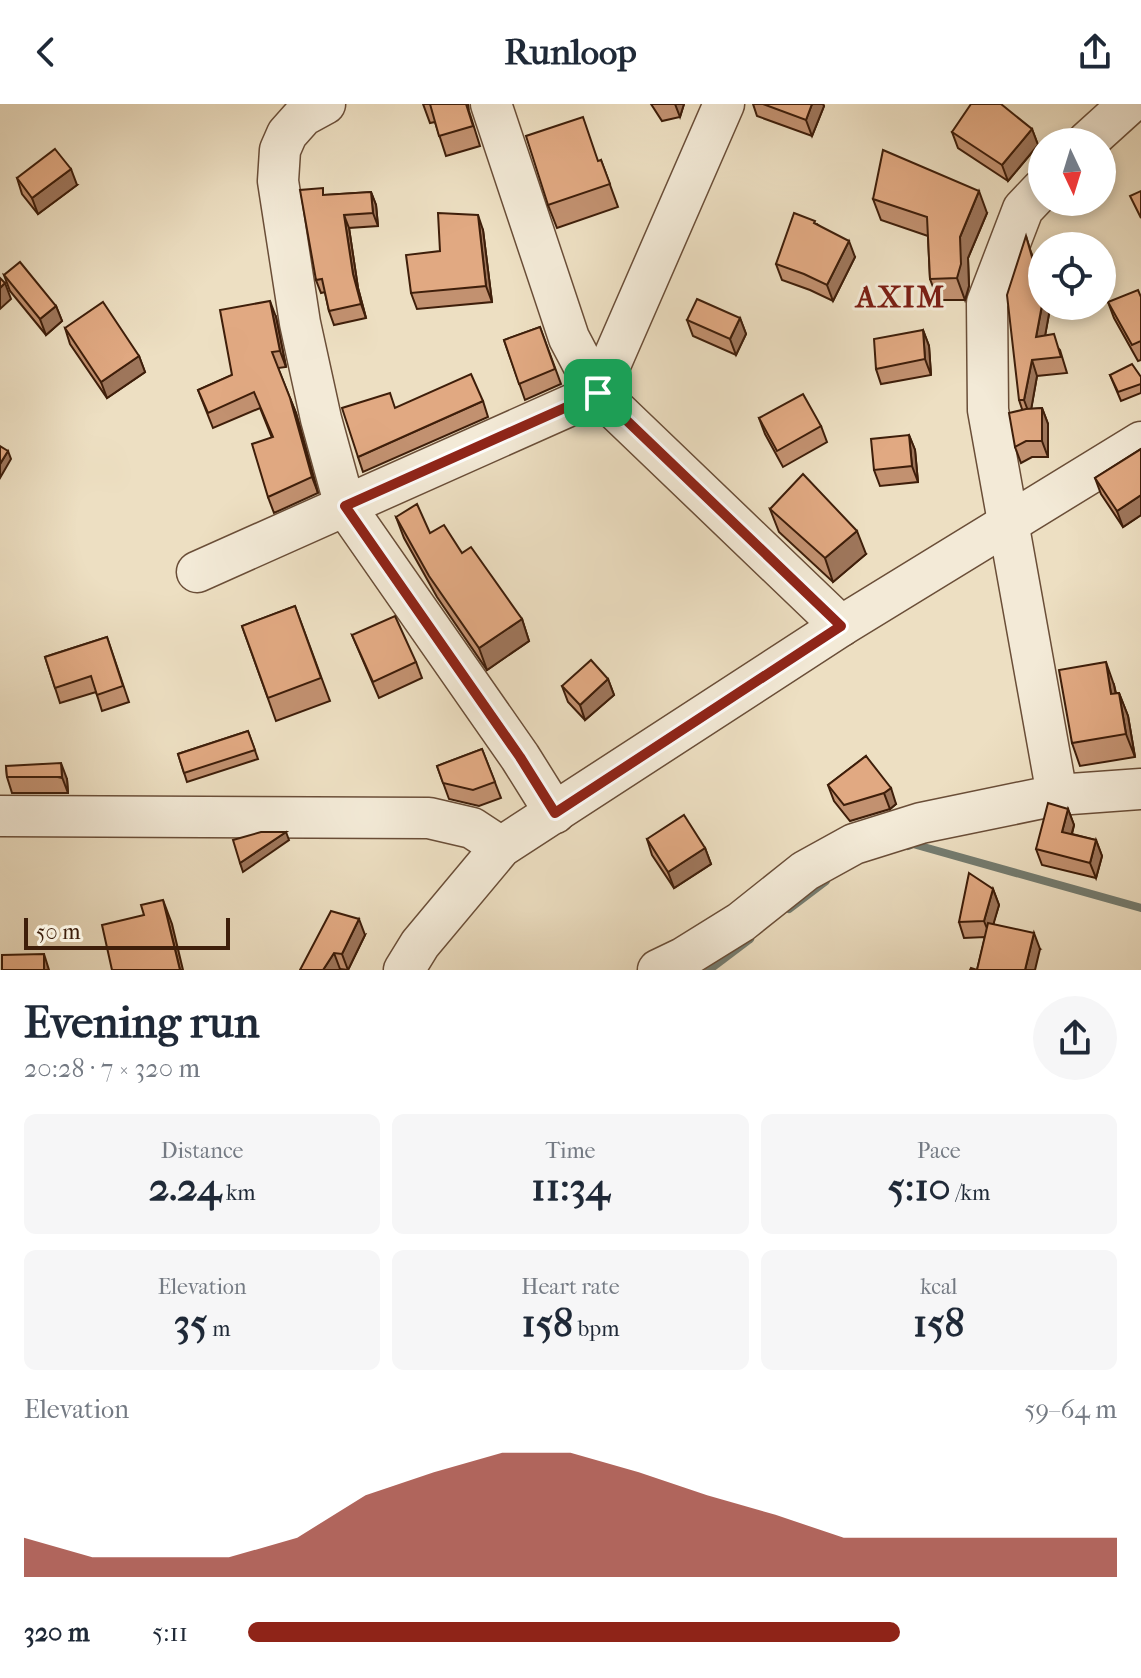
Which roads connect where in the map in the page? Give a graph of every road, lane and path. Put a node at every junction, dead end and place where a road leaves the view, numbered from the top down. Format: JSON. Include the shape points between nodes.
{"nodes":[{"id":1,"x":325,"y":104,"type":"edge"},
{"id":2,"x":491,"y":104,"type":"edge"},
{"id":3,"x":724,"y":104,"type":"edge"},
{"id":4,"x":1129,"y":104,"type":"edge"},
{"id":5,"x":1102,"y":128,"type":"edge"},
{"id":6,"x":1028,"y":204,"type":"edge"},
{"id":7,"x":598,"y":393,"type":"junction"},
{"id":8,"x":1141,"y":442,"type":"edge"},
{"id":9,"x":345,"y":506,"type":"junction"},
{"id":10,"x":1008,"y":524,"type":"junction"},
{"id":11,"x":197,"y":572,"type":"dead end"},
{"id":12,"x":841,"y":626,"type":"junction"},
{"id":13,"x":1141,"y":789,"type":"edge"},
{"id":14,"x":1057,"y":795,"type":"junction"},
{"id":15,"x":555,"y":813,"type":"junction"},
{"id":16,"x":0,"y":816,"type":"edge"},
{"id":17,"x":501,"y":847,"type":"junction"},
{"id":18,"x":404,"y":970,"type":"edge"},
{"id":19,"x":658,"y":970,"type":"edge"}],
"edges":[{"from":1,"to":9,"type":"street","via":[[303,116],[287,134],[278,181],[300,323]]},
{"from":2,"to":7,"type":"street","via":[[569,338]]},
{"from":3,"to":7,"type":"street"},
{"from":4,"to":5,"type":"street"},
{"from":6,"to":10,"type":"street","via":[[987,303],[988,410]]},
{"from":7,"to":9,"type":"street"},
{"from":7,"to":12,"type":"street"},
{"from":8,"to":10,"type":"street"},
{"from":9,"to":11,"type":"street"},
{"from":9,"to":15,"type":"street"},
{"from":10,"to":12,"type":"street"},
{"from":10,"to":14,"type":"street"},
{"from":12,"to":15,"type":"street"},
{"from":13,"to":14,"type":"street"},
{"from":14,"to":19,"type":"street","via":[[921,823],[854,844],[805,871],[741,922]]},
{"from":15,"to":17,"type":"street"},
{"from":16,"to":17,"type":"street","via":[[429,818],[472,828]]},
{"from":17,"to":18,"type":"street"}]}
